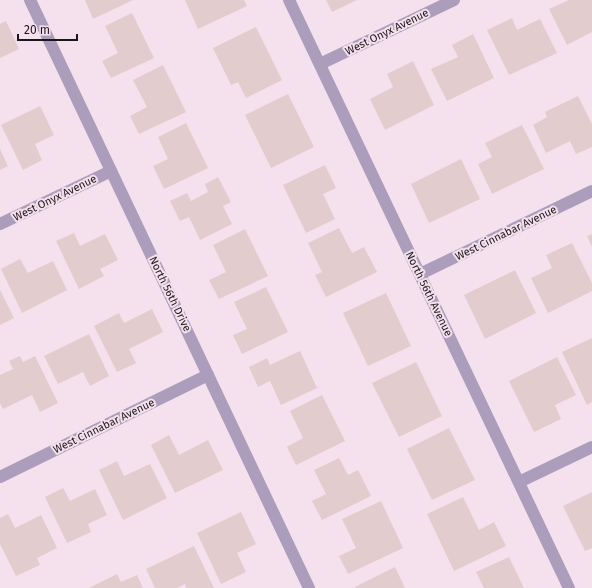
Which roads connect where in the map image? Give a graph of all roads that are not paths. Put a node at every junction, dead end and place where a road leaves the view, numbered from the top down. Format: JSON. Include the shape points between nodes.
{"nodes":[{"id":1,"x":30,"y":0,"type":"edge"},
{"id":2,"x":289,"y":0,"type":"edge"},
{"id":3,"x":454,"y":0,"type":"edge"},
{"id":4,"x":320,"y":64,"type":"junction"},
{"id":5,"x":111,"y":171,"type":"junction"},
{"id":6,"x":592,"y":192,"type":"edge"},
{"id":7,"x":0,"y":224,"type":"edge"},
{"id":8,"x":420,"y":274,"type":"junction"},
{"id":9,"x":208,"y":375,"type":"junction"},
{"id":10,"x":592,"y":447,"type":"edge"},
{"id":11,"x":0,"y":477,"type":"edge"},
{"id":12,"x":519,"y":482,"type":"junction"},
{"id":13,"x":307,"y":587,"type":"edge"},
{"id":14,"x":569,"y":588,"type":"edge"}],
"edges":[{"from":1,"to":5,"type":"street","name":"North 56th Drive"},
{"from":2,"to":4,"type":"street","name":"North 56th Avenue"},
{"from":3,"to":4,"type":"street","name":"West Onyx Avenue"},
{"from":4,"to":8,"type":"street","name":"North 56th Avenue"},
{"from":5,"to":7,"type":"street","name":"West Onyx Avenue"},
{"from":5,"to":9,"type":"street","name":"North 56th Drive"},
{"from":6,"to":8,"type":"street","name":"West Cinnabar Avenue"},
{"from":8,"to":12,"type":"street","name":"North 56th Avenue"},
{"from":9,"to":11,"type":"street","name":"West Cinnabar Avenue"},
{"from":9,"to":13,"type":"street","name":"North 56th Drive"},
{"from":10,"to":12,"type":"street"},
{"from":12,"to":14,"type":"street","name":"North 56th Avenue"}]}
